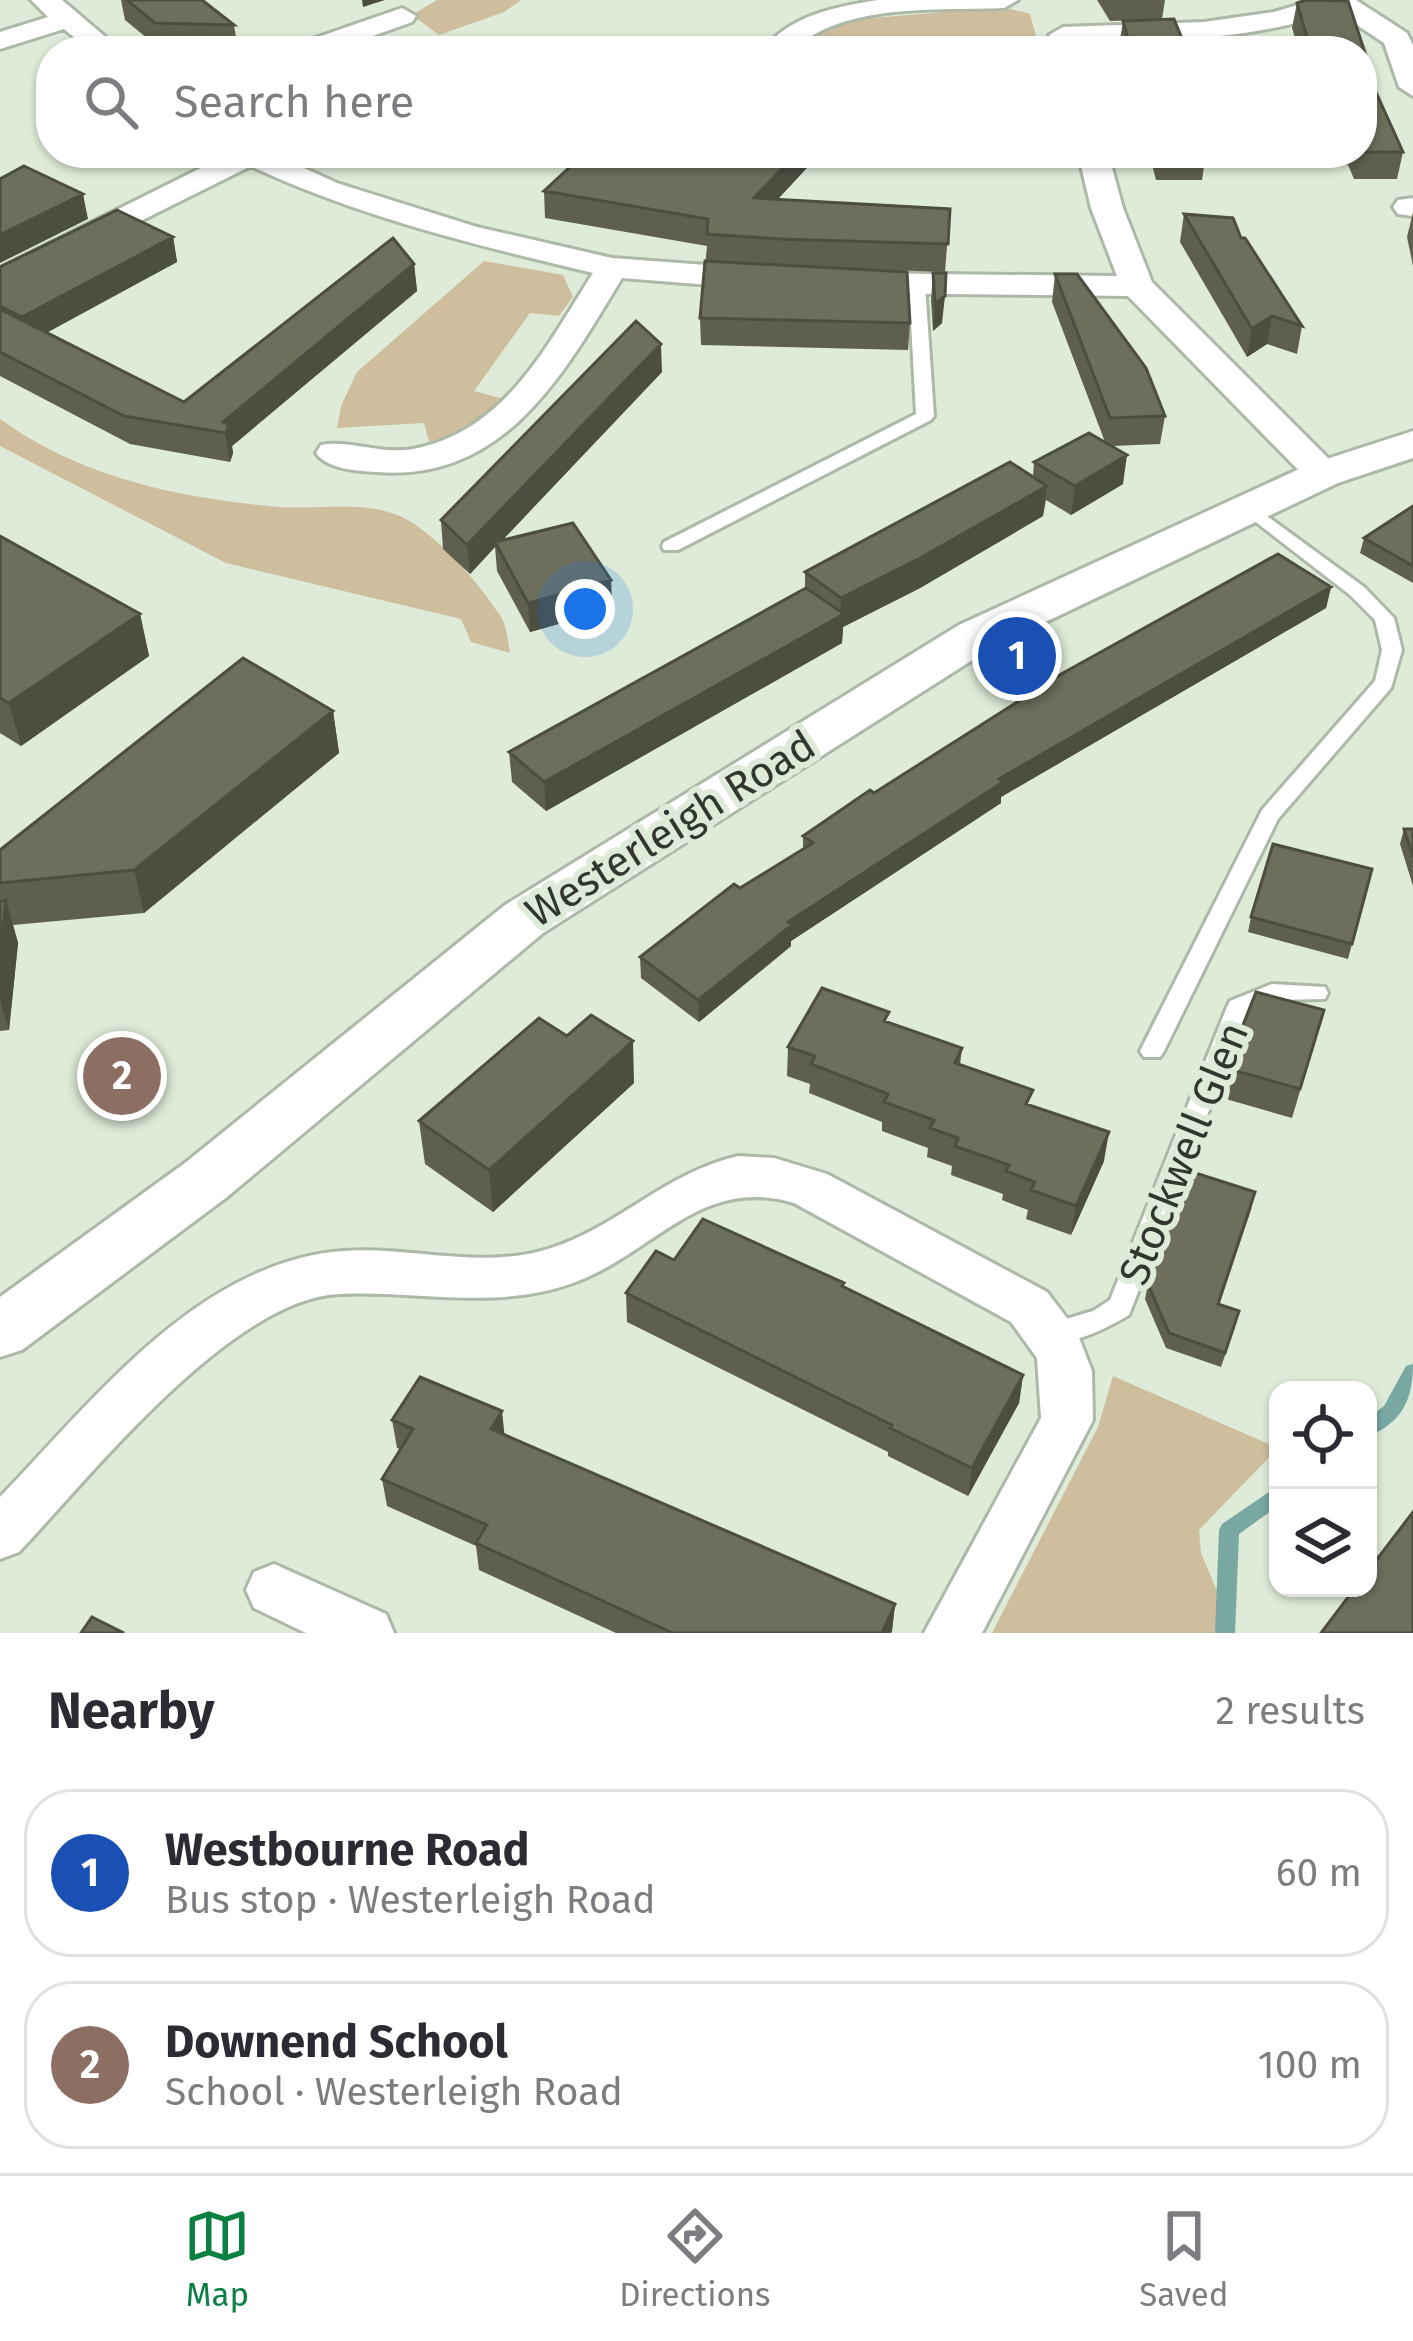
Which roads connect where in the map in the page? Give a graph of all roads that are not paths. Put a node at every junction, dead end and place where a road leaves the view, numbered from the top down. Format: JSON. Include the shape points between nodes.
{"nodes":[{"id":1,"x":45,"y":0,"type":"edge"},
{"id":2,"x":1004,"y":0,"type":"edge"},
{"id":3,"x":1048,"y":0,"type":"edge"},
{"id":4,"x":1340,"y":1,"type":"edge"},
{"id":5,"x":402,"y":16,"type":"dead end"},
{"id":6,"x":69,"y":20,"type":"junction"},
{"id":7,"x":373,"y":28,"type":"junction"},
{"id":8,"x":89,"y":36,"type":"edge"},
{"id":9,"x":349,"y":36,"type":"edge"},
{"id":10,"x":386,"y":36,"type":"edge"},
{"id":11,"x":792,"y":36,"type":"edge"},
{"id":12,"x":1062,"y":36,"type":"edge"},
{"id":13,"x":1143,"y":36,"type":"edge"},
{"id":14,"x":0,"y":41,"type":"edge"},
{"id":15,"x":1413,"y":87,"type":"edge"},
{"id":16,"x":221,"y":168,"type":"edge"},
{"id":17,"x":278,"y":168,"type":"edge"},
{"id":18,"x":1098,"y":168,"type":"edge"},
{"id":19,"x":612,"y":268,"type":"junction"},
{"id":20,"x":0,"y":281,"type":"edge"},
{"id":21,"x":917,"y":285,"type":"junction"},
{"id":22,"x":1137,"y":286,"type":"junction"},
{"id":23,"x":1413,"y":444,"type":"edge"},
{"id":24,"x":355,"y":469,"type":"dead end"},
{"id":25,"x":1323,"y":474,"type":"junction"},
{"id":26,"x":1249,"y":508,"type":"junction"},
{"id":27,"x":671,"y":545,"type":"dead end"},
{"id":28,"x":1317,"y":993,"type":"dead end"},
{"id":29,"x":1153,"y":1052,"type":"dead end"},
{"id":30,"x":0,"y":1330,"type":"edge"},
{"id":31,"x":1055,"y":1333,"type":"junction"},
{"id":32,"x":0,"y":1534,"type":"edge"},
{"id":33,"x":274,"y":1590,"type":"dead end"},
{"id":34,"x":366,"y":1633,"type":"edge"},
{"id":35,"x":952,"y":1633,"type":"edge"}],
"edges":[{"from":1,"to":6,"type":"street"},
{"from":2,"to":11,"type":"street","via":[[830,14]]},
{"from":3,"to":12,"type":"street"},
{"from":4,"to":13,"type":"street","via":[[1244,27]]},
{"from":4,"to":15,"type":"street","via":[[1397,39]]},
{"from":5,"to":7,"type":"street"},
{"from":6,"to":8,"type":"street"},
{"from":6,"to":14,"type":"street"},
{"from":7,"to":9,"type":"street"},
{"from":7,"to":10,"type":"street"},
{"from":16,"to":20,"type":"street"},
{"from":17,"to":19,"type":"street","via":[[468,234]]},
{"from":18,"to":22,"type":"street"},
{"from":19,"to":21,"type":"street"},
{"from":19,"to":24,"type":"street","via":[[530,395],[479,434],[418,460]]},
{"from":21,"to":22,"type":"street"},
{"from":21,"to":27,"type":"lane","via":[[925,416]]},
{"from":22,"to":25,"type":"street"},
{"from":23,"to":25,"type":"street","name":"Westerleigh Road"},
{"from":25,"to":26,"type":"street","name":"Westerleigh Road"},
{"from":26,"to":29,"type":"lane","via":[[1358,591],[1384,618],[1392,650],[1384,683],[1269,815]]},
{"from":26,"to":30,"type":"street","name":"Westerleigh Road","via":[[976,635],[524,919],[206,1180]]},
{"from":28,"to":31,"type":"lane","name":"Stockwell Glen","via":[[1272,992],[1238,1007],[1120,1307]]},
{"from":31,"to":32,"type":"street","via":[[1029,1307],[809,1188],[737,1175],[561,1267],[504,1280],[328,1273],[241,1304],[200,1332]]},
{"from":31,"to":35,"type":"street","via":[[1069,1383],[1067,1420]]},
{"from":33,"to":34,"type":"street"}]}
